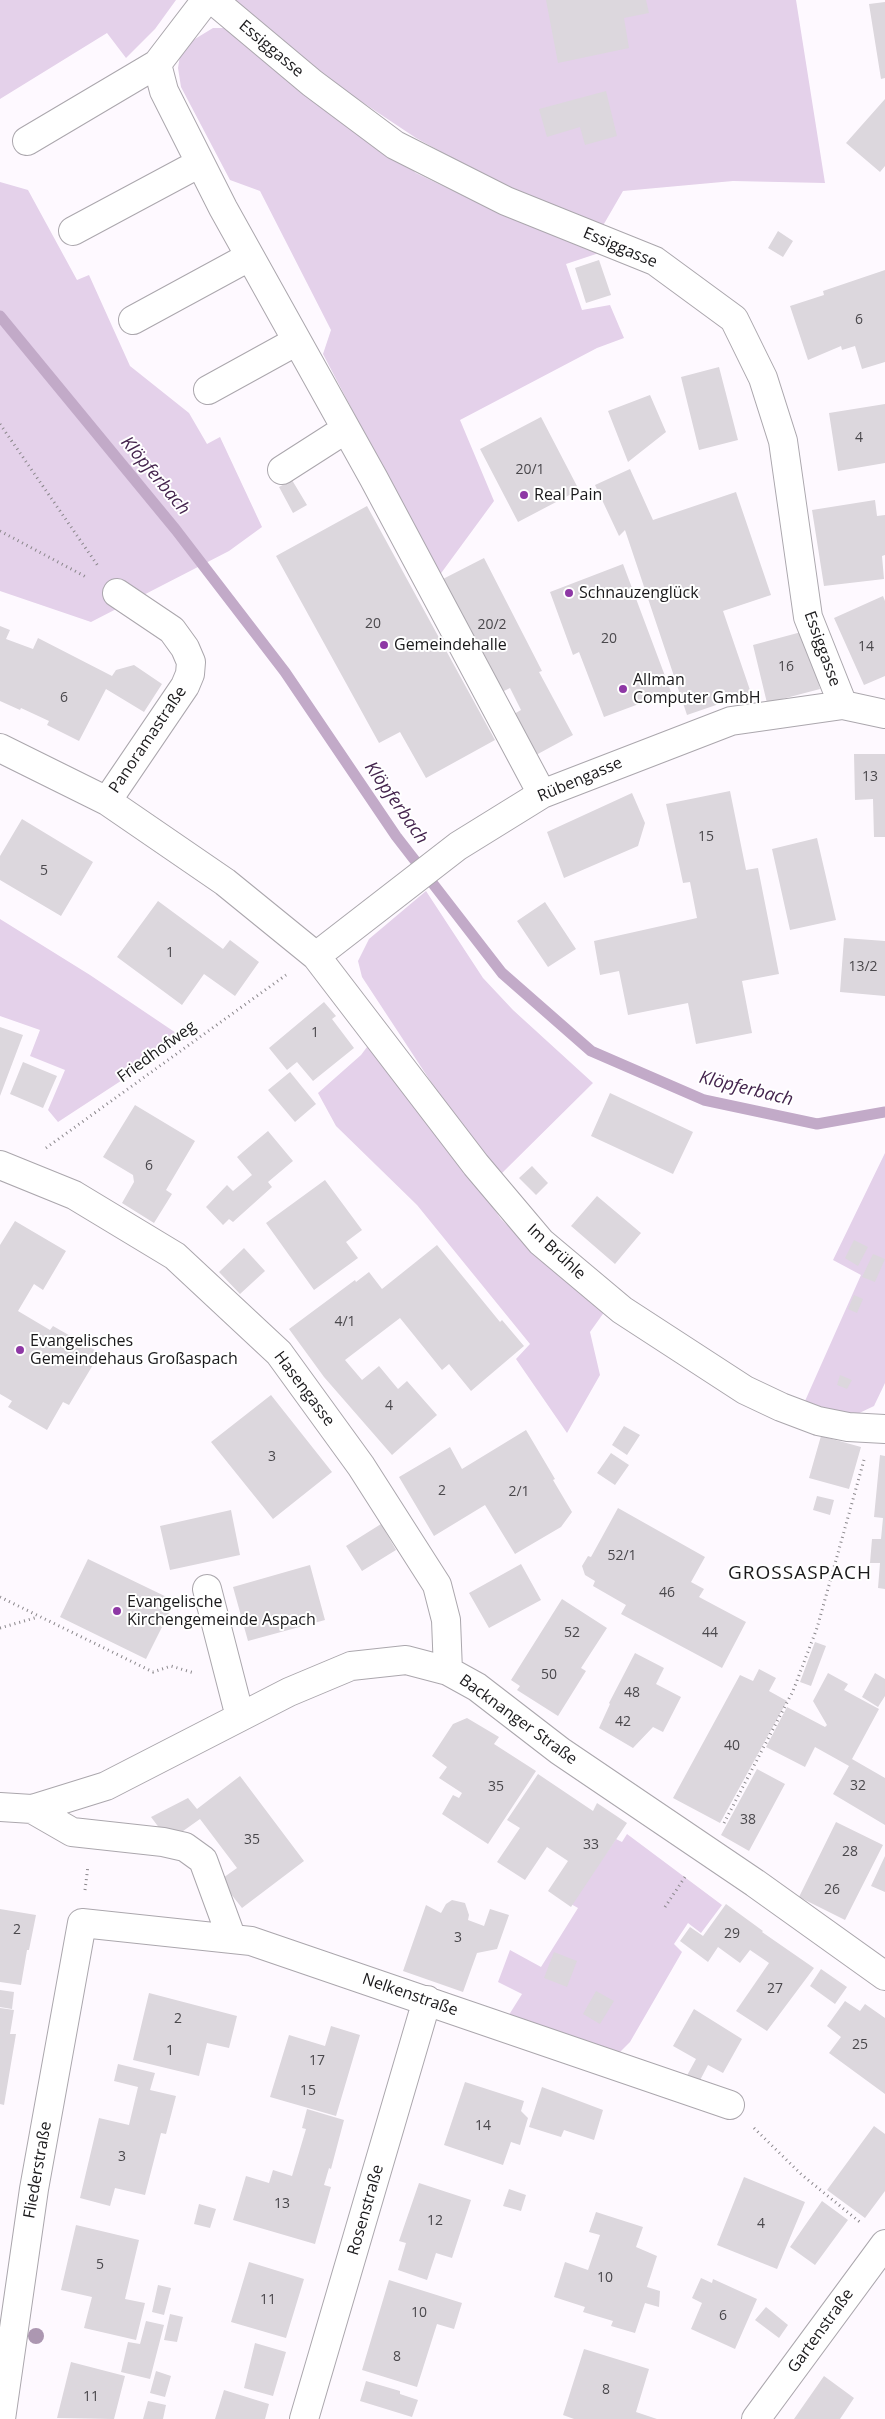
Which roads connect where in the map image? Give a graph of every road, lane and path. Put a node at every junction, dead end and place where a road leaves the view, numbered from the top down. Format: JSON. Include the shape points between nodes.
{"nodes":[{"id":1,"x":206,"y":0,"type":"edge"},
{"id":2,"x":213,"y":0,"type":"edge"},
{"id":3,"x":157,"y":64,"type":"junction"},
{"id":4,"x":27,"y":141,"type":"dead end"},
{"id":5,"x":200,"y":163,"type":"junction"},
{"id":6,"x":73,"y":231,"type":"dead end"},
{"id":7,"x":249,"y":257,"type":"junction"},
{"id":8,"x":133,"y":320,"type":"dead end"},
{"id":9,"x":297,"y":341,"type":"junction"},
{"id":10,"x":208,"y":390,"type":"dead end"},
{"id":11,"x":0,"y":424,"type":"edge"},
{"id":12,"x":346,"y":430,"type":"junction"},
{"id":13,"x":282,"y":470,"type":"dead end"},
{"id":14,"x":0,"y":531,"type":"edge"},
{"id":15,"x":116,"y":593,"type":"junction"},
{"id":16,"x":843,"y":705,"type":"junction"},
{"id":17,"x":885,"y":714,"type":"edge"},
{"id":18,"x":0,"y":748,"type":"edge"},
{"id":19,"x":542,"y":794,"type":"junction"},
{"id":20,"x":106,"y":801,"type":"junction"},
{"id":21,"x":316,"y":956,"type":"junction"},
{"id":22,"x":8,"y":1168,"type":"edge"},
{"id":23,"x":879,"y":1429,"type":"edge"},
{"id":24,"x":207,"y":1588,"type":"dead end"},
{"id":25,"x":0,"y":1597,"type":"edge"},
{"id":26,"x":38,"y":1617,"type":"junction"},
{"id":27,"x":0,"y":1628,"type":"edge"},
{"id":28,"x":448,"y":1671,"type":"junction"},
{"id":29,"x":231,"y":1683,"type":"junction"},
{"id":30,"x":240,"y":1717,"type":"junction"},
{"id":31,"x":0,"y":1807,"type":"edge"},
{"id":32,"x":32,"y":1809,"type":"junction"},
{"id":33,"x":708,"y":1853,"type":"junction"},
{"id":34,"x":89,"y":1858,"type":"dead end"},
{"id":35,"x":686,"y":1875,"type":"dead end"},
{"id":36,"x":665,"y":1906,"type":"dead end"},
{"id":37,"x":82,"y":1923,"type":"junction"},
{"id":38,"x":232,"y":1940,"type":"junction"},
{"id":39,"x":885,"y":1976,"type":"edge"},
{"id":40,"x":427,"y":2000,"type":"junction"},
{"id":41,"x":730,"y":2105,"type":"dead end"},
{"id":42,"x":751,"y":2125,"type":"dead end"},
{"id":43,"x":852,"y":2216,"type":"dead end"},
{"id":44,"x":885,"y":2244,"type":"edge"},
{"id":45,"x":1,"y":2419,"type":"edge"},
{"id":46,"x":304,"y":2419,"type":"edge"},
{"id":47,"x":756,"y":2419,"type":"edge"}],
"edges":[{"from":1,"to":3,"type":"street"},
{"from":2,"to":16,"type":"street","name":"Essiggasse","via":[[312,84],[396,145],[506,201],[655,261],[734,319],[763,378],[783,441],[808,617]]},
{"from":3,"to":4,"type":"street"},
{"from":3,"to":5,"type":"street","via":[[164,91]]},
{"from":5,"to":6,"type":"street"},
{"from":5,"to":7,"type":"street"},
{"from":7,"to":8,"type":"street"},
{"from":7,"to":9,"type":"street"},
{"from":9,"to":10,"type":"street"},
{"from":9,"to":12,"type":"street"},
{"from":11,"to":15,"type":"path"},
{"from":12,"to":13,"type":"street"},
{"from":12,"to":19,"type":"street"},
{"from":14,"to":15,"type":"path"},
{"from":15,"to":20,"type":"street","name":"Panoramastraße","via":[[172,630],[185,648],[190,674]]},
{"from":16,"to":17,"type":"street","name":"Rübengasse"},
{"from":16,"to":19,"type":"street","name":"Rübengasse","via":[[731,721]]},
{"from":18,"to":20,"type":"street","name":"Panoramastraße"},
{"from":19,"to":21,"type":"street","name":"Rübengasse","via":[[458,846]]},
{"from":20,"to":21,"type":"street","name":"Panoramastraße","via":[[230,875]]},
{"from":21,"to":22,"type":"path","name":"Friedhofweg"},
{"from":21,"to":23,"type":"street","name":"Im Brühle","via":[[476,1165],[541,1242],[622,1310],[745,1390],[781,1408],[818,1420],[848,1428]]},
{"from":22,"to":28,"type":"street","name":"Hasengasse","via":[[74,1195],[175,1256],[279,1353],[361,1466],[437,1585],[446,1620]]},
{"from":23,"to":33,"type":"path","via":[[818,1628],[793,1691]]},
{"from":24,"to":29,"type":"street"},
{"from":25,"to":26,"type":"path"},
{"from":26,"to":27,"type":"path"},
{"from":26,"to":29,"type":"path","via":[[153,1672],[172,1666]]},
{"from":28,"to":30,"type":"street","name":"Backnanger Straße","via":[[406,1660],[351,1666]]},
{"from":28,"to":33,"type":"street","name":"Backnanger Straße","via":[[477,1686],[560,1751]]},
{"from":29,"to":30,"type":"street"},
{"from":30,"to":32,"type":"street","name":"Backnanger Straße","via":[[106,1786]]},
{"from":31,"to":32,"type":"street","name":"Backnanger Straße"},
{"from":32,"to":38,"type":"street","via":[[72,1832],[185,1847],[204,1860]]},
{"from":33,"to":39,"type":"street","name":"Backnanger Straße"},
{"from":34,"to":37,"type":"path"},
{"from":35,"to":36,"type":"path"},
{"from":37,"to":38,"type":"street","name":"Nelkenstraße"},
{"from":37,"to":45,"type":"street","name":"Fliederstraße","via":[[34,2189]]},
{"from":38,"to":40,"type":"street","name":"Nelkenstraße","via":[[251,1941]]},
{"from":40,"to":41,"type":"street","name":"Nelkenstraße"},
{"from":40,"to":46,"type":"street","name":"Rosenstraße"},
{"from":42,"to":43,"type":"path","via":[[802,2175]]},
{"from":44,"to":47,"type":"street","name":"Gartenstraße"}]}
